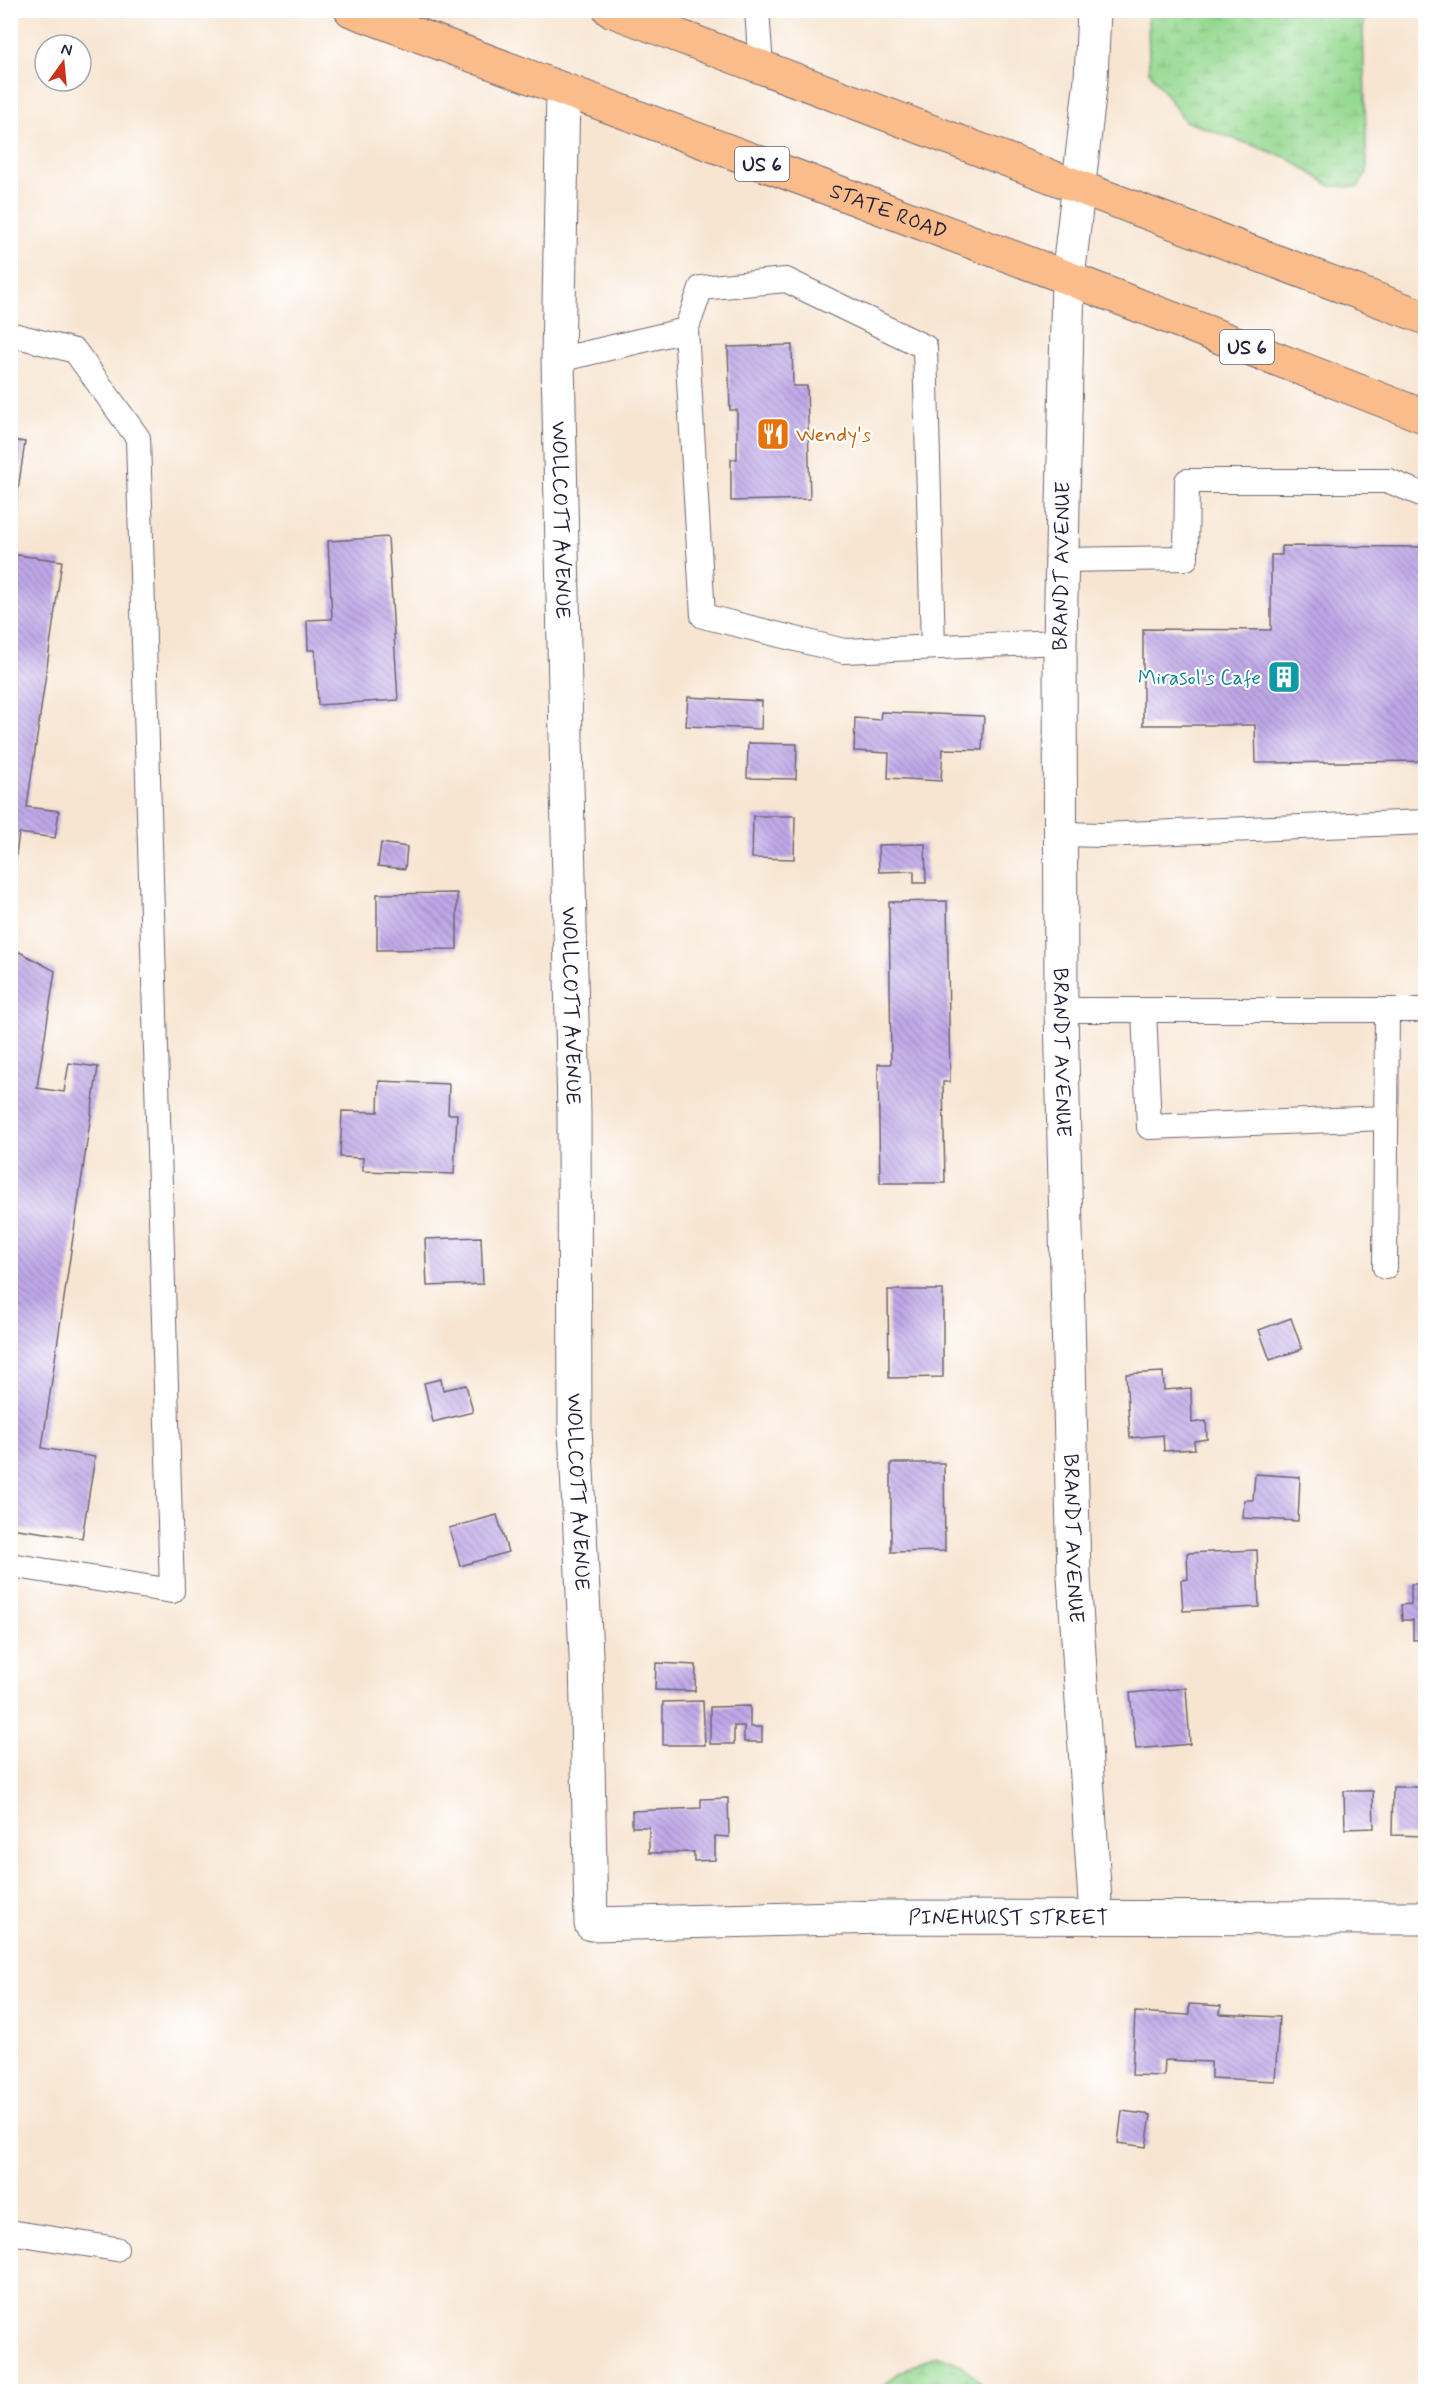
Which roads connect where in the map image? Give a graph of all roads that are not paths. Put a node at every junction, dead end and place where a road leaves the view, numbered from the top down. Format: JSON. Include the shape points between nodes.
{"nodes":[{"id":1,"x":351,"y":10,"type":"edge"},
{"id":2,"x":610,"y":10,"type":"edge"},
{"id":3,"x":757,"y":10,"type":"edge"},
{"id":4,"x":1094,"y":10,"type":"edge"},
{"id":5,"x":761,"y":67,"type":"junction"},
{"id":6,"x":563,"y":90,"type":"junction"},
{"id":7,"x":1079,"y":187,"type":"junction"},
{"id":8,"x":1068,"y":278,"type":"junction"},
{"id":9,"x":1425,"y":318,"type":"edge"},
{"id":10,"x":686,"y":330,"type":"junction"},
{"id":11,"x":10,"y":334,"type":"edge"},
{"id":12,"x":558,"y":360,"type":"junction"},
{"id":13,"x":1425,"y":417,"type":"edge"},
{"id":14,"x":1425,"y":496,"type":"edge"},
{"id":15,"x":1060,"y":560,"type":"junction"},
{"id":16,"x":1060,"y":642,"type":"junction"},
{"id":17,"x":933,"y":647,"type":"junction"},
{"id":18,"x":1425,"y":822,"type":"edge"},
{"id":19,"x":1061,"y":834,"type":"junction"},
{"id":20,"x":1061,"y":1010,"type":"junction"},
{"id":21,"x":1144,"y":1010,"type":"junction"},
{"id":22,"x":1387,"y":1010,"type":"junction"},
{"id":23,"x":1425,"y":1010,"type":"edge"},
{"id":24,"x":1386,"y":1118,"type":"junction"},
{"id":25,"x":1385,"y":1267,"type":"dead end"},
{"id":26,"x":10,"y":1565,"type":"edge"},
{"id":27,"x":1096,"y":1917,"type":"junction"},
{"id":28,"x":1425,"y":1918,"type":"edge"},
{"id":29,"x":591,"y":1923,"type":"joint"},
{"id":30,"x":10,"y":2232,"type":"edge"},
{"id":31,"x":116,"y":2249,"type":"dead end"}],
"edges":[{"from":1,"to":6,"type":"main road","name":"STATE ROAD","number":"US 6"},
{"from":2,"to":5,"type":"main road"},
{"from":3,"to":5,"type":"lane"},
{"from":4,"to":7,"type":"street","name":"BRANDT AVENUE"},
{"from":5,"to":7,"type":"main road"},
{"from":6,"to":8,"type":"main road","name":"STATE ROAD","number":"US 6"},
{"from":6,"to":12,"type":"street","name":"WOLLCOTT AVENUE"},
{"from":7,"to":8,"type":"street","name":"BRANDT AVENUE"},
{"from":7,"to":9,"type":"main road"},
{"from":8,"to":13,"type":"main road","name":"STATE ROAD","number":"US 6"},
{"from":8,"to":15,"type":"street","name":"BRANDT AVENUE"},
{"from":10,"to":12,"type":"lane"},
{"from":10,"to":17,"type":"lane","via":[[703,616],[844,651]]},
{"from":10,"to":17,"type":"lane","via":[[701,288],[786,280],[925,347]]},
{"from":11,"to":26,"type":"lane","via":[[75,351],[138,438],[172,1591]]},
{"from":12,"to":29,"type":"street","name":"WOLLCOTT AVENUE","via":[[574,1103],[575,1428],[586,1655]]},
{"from":14,"to":15,"type":"lane","via":[[1389,481],[1187,481],[1186,558]]},
{"from":15,"to":16,"type":"street","name":"BRANDT AVENUE"},
{"from":16,"to":17,"type":"lane"},
{"from":16,"to":19,"type":"street","name":"BRANDT AVENUE"},
{"from":18,"to":19,"type":"lane","via":[[1101,836]]},
{"from":19,"to":20,"type":"street","name":"BRANDT AVENUE"},
{"from":20,"to":21,"type":"lane"},
{"from":20,"to":27,"type":"street","name":"BRANDT AVENUE","via":[[1074,1577]]},
{"from":21,"to":22,"type":"lane"},
{"from":21,"to":24,"type":"lane","via":[[1149,1127]]},
{"from":22,"to":23,"type":"lane"},
{"from":22,"to":24,"type":"lane"},
{"from":24,"to":25,"type":"lane"},
{"from":27,"to":28,"type":"street","name":"PINEHURST STREET"},
{"from":27,"to":29,"type":"street","name":"PINEHURST STREET"},
{"from":30,"to":31,"type":"lane"}]}
